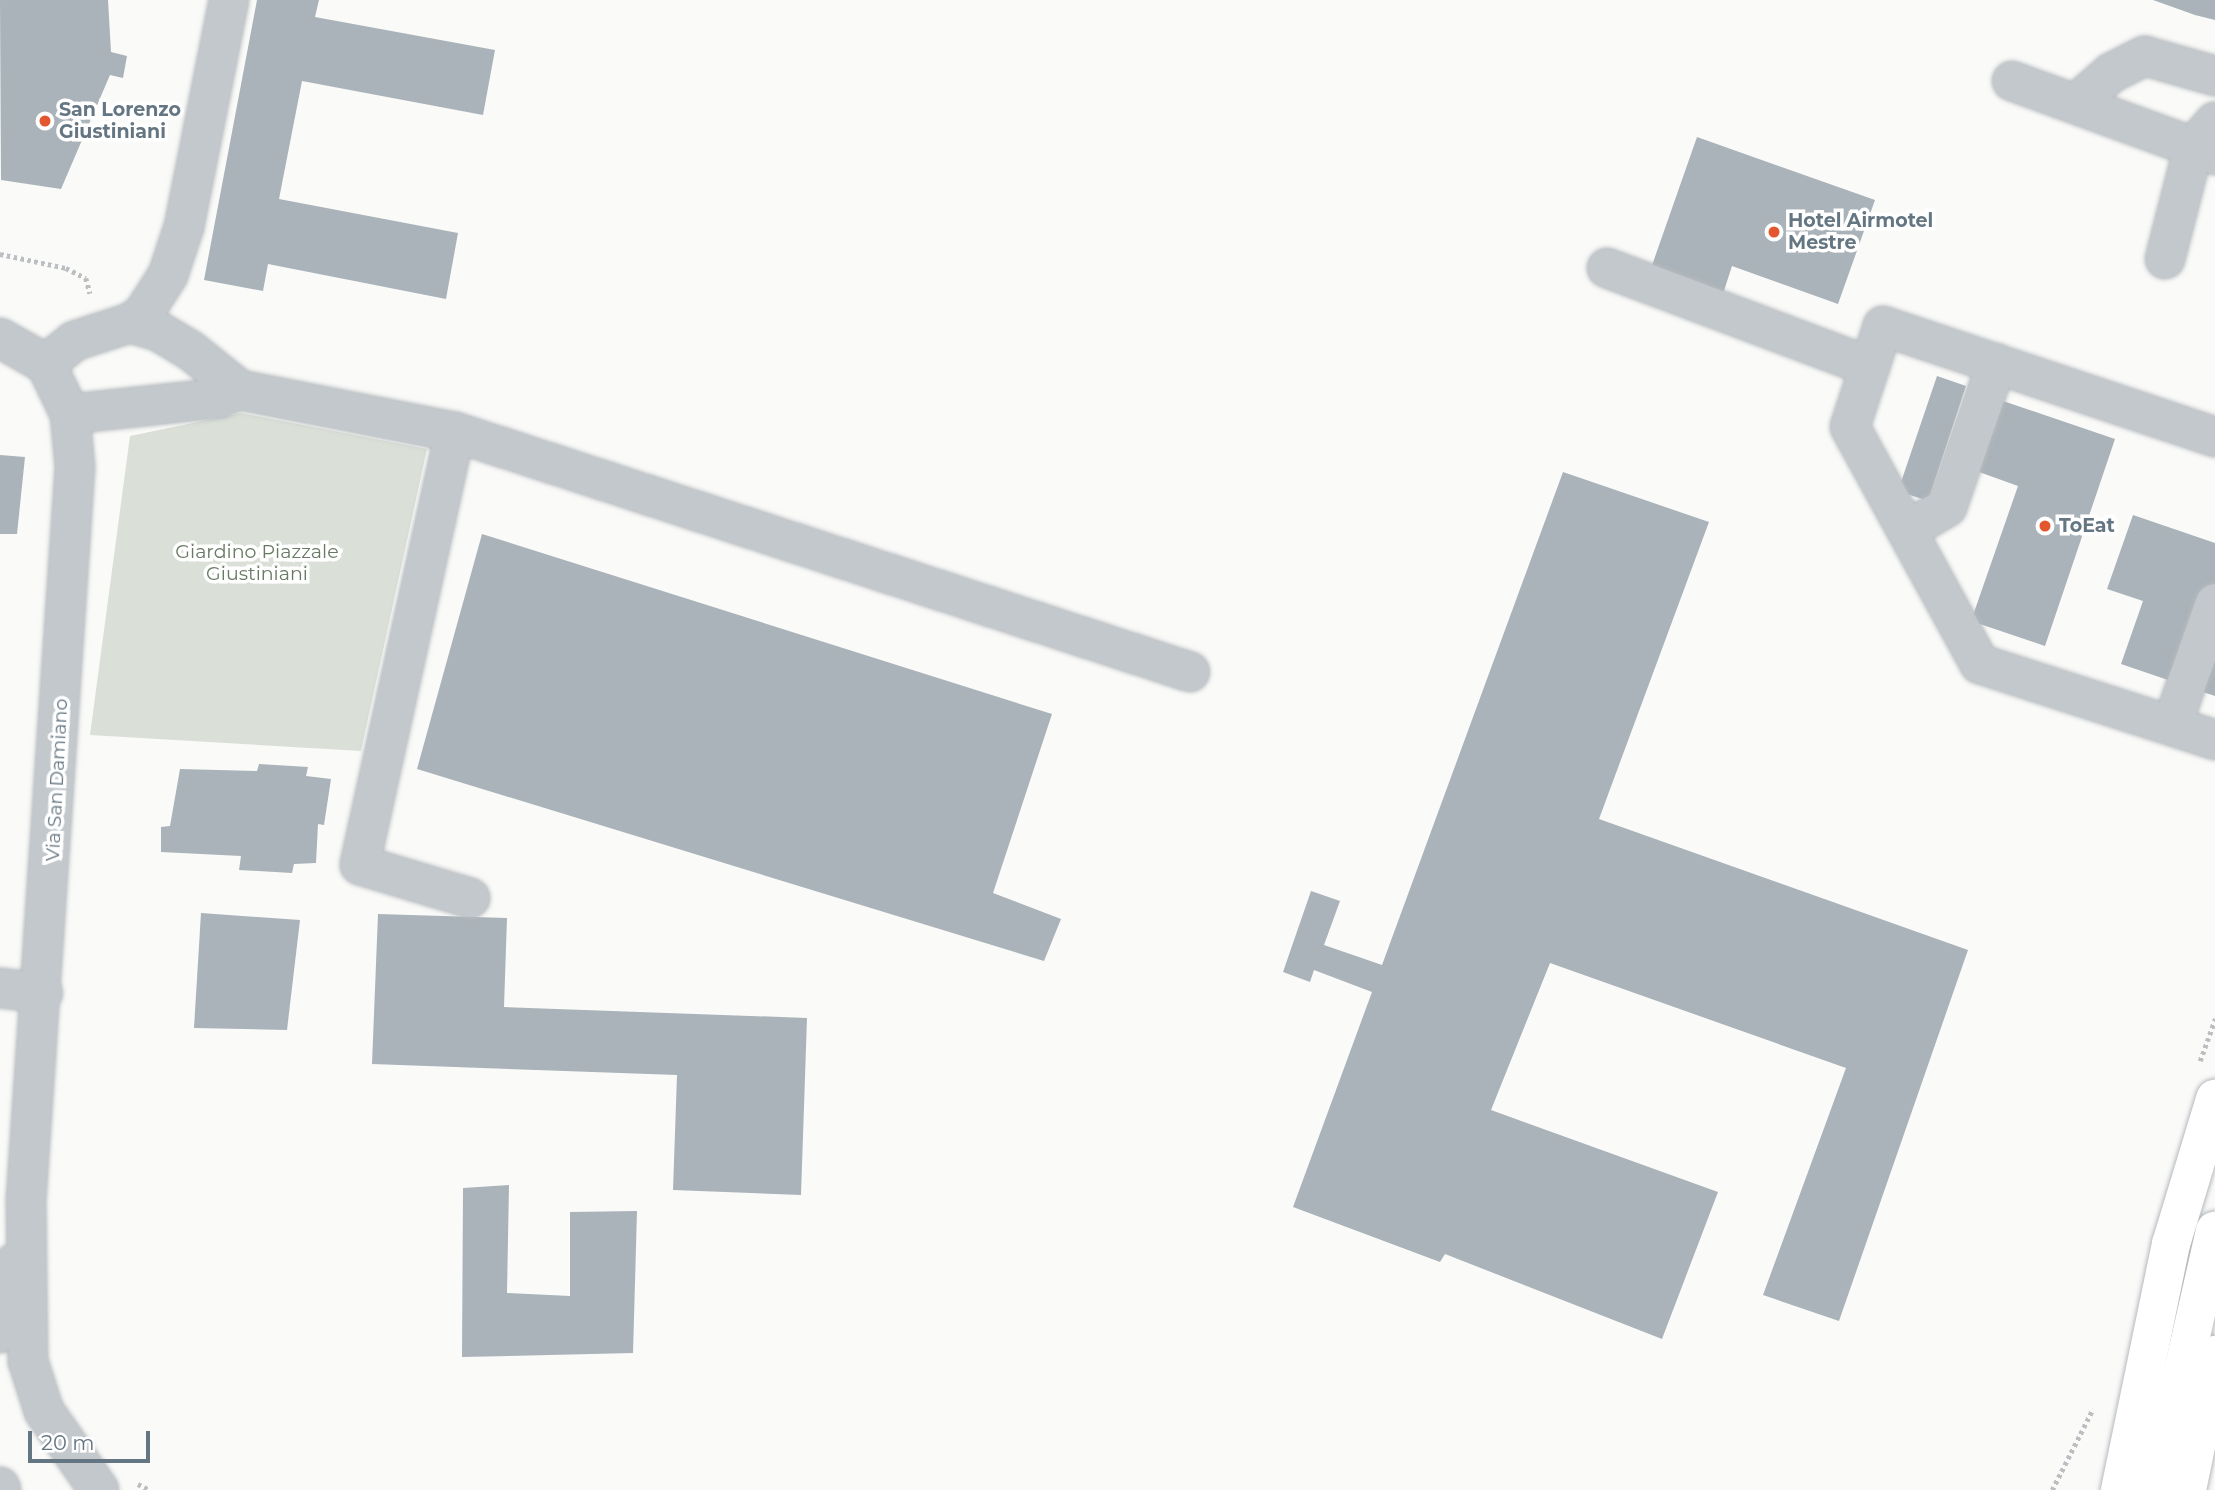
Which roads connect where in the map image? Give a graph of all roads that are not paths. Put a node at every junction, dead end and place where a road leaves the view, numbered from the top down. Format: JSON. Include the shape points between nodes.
{"nodes":[{"id":1,"x":229,"y":0,"type":"edge"},
{"id":2,"x":2215,"y":76,"type":"edge"},
{"id":3,"x":2012,"y":80,"type":"dead end"},
{"id":4,"x":2079,"y":101,"type":"junction"},
{"id":5,"x":2208,"y":141,"type":"edge"},
{"id":6,"x":2165,"y":259,"type":"dead end"},
{"id":7,"x":1607,"y":268,"type":"dead end"},
{"id":8,"x":130,"y":323,"type":"junction"},
{"id":9,"x":0,"y":338,"type":"edge"},
{"id":10,"x":1997,"y":363,"type":"junction"},
{"id":11,"x":46,"y":364,"type":"junction"},
{"id":12,"x":1870,"y":367,"type":"junction"},
{"id":13,"x":240,"y":390,"type":"junction"},
{"id":14,"x":70,"y":414,"type":"junction"},
{"id":15,"x":455,"y":432,"type":"junction"},
{"id":16,"x":2215,"y":437,"type":"edge"},
{"id":17,"x":1908,"y":530,"type":"junction"},
{"id":18,"x":2215,"y":603,"type":"edge"},
{"id":19,"x":1189,"y":672,"type":"dead end"},
{"id":20,"x":2172,"y":725,"type":"junction"},
{"id":21,"x":2215,"y":740,"type":"edge"},
{"id":22,"x":470,"y":898,"type":"dead end"},
{"id":23,"x":0,"y":988,"type":"edge"},
{"id":24,"x":43,"y":993,"type":"junction"},
{"id":25,"x":2215,"y":1099,"type":"edge"},
{"id":26,"x":26,"y":1200,"type":"junction"},
{"id":27,"x":2215,"y":1231,"type":"edge"},
{"id":28,"x":0,"y":1333,"type":"edge"},
{"id":29,"x":2215,"y":1355,"type":"edge"},
{"id":30,"x":2190,"y":1400,"type":"junction"},
{"id":31,"x":99,"y":1490,"type":"edge"},
{"id":32,"x":2120,"y":1490,"type":"edge"},
{"id":33,"x":2156,"y":1490,"type":"edge"},
{"id":34,"x":2187,"y":1490,"type":"edge"}],
"edges":[{"from":1,"to":8,"type":"street","via":[[184,227],[168,275],[143,314]]},
{"from":2,"to":4,"type":"street","via":[[2145,56],[2111,73]]},
{"from":3,"to":4,"type":"street"},
{"from":4,"to":5,"type":"street"},
{"from":5,"to":6,"type":"street"},
{"from":7,"to":12,"type":"street"},
{"from":8,"to":11,"type":"street","via":[[74,341]]},
{"from":8,"to":13,"type":"street","via":[[158,331],[190,350]]},
{"from":9,"to":11,"type":"street"},
{"from":10,"to":12,"type":"street","via":[[1883,326]]},
{"from":10,"to":16,"type":"street"},
{"from":10,"to":17,"type":"street","via":[[1947,507]]},
{"from":11,"to":14,"type":"street","name":"Via San Damiano"},
{"from":12,"to":17,"type":"street","via":[[1850,427]]},
{"from":13,"to":14,"type":"street","via":[[219,398]]},
{"from":13,"to":15,"type":"street"},
{"from":14,"to":24,"type":"street","name":"Via San Damiano","via":[[74,493]]},
{"from":15,"to":19,"type":"street"},
{"from":15,"to":22,"type":"street","via":[[360,864]]},
{"from":17,"to":20,"type":"street","via":[[1980,664]]},
{"from":18,"to":20,"type":"street"},
{"from":20,"to":21,"type":"street"},
{"from":23,"to":24,"type":"street"},
{"from":24,"to":26,"type":"street","name":"Via San Damiano"},
{"from":25,"to":32,"type":"main road","via":[[2171,1244]]},
{"from":26,"to":28,"type":"street","name":"Via San Damiano"},
{"from":26,"to":31,"type":"street","name":"Via San Damiano","via":[[28,1361],[44,1411]]},
{"from":27,"to":30,"type":"main road"},
{"from":29,"to":30,"type":"main road"},
{"from":30,"to":33,"type":"main road"},
{"from":30,"to":34,"type":"main road"}]}
